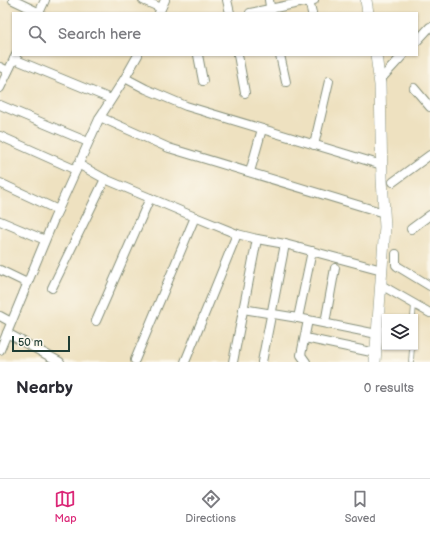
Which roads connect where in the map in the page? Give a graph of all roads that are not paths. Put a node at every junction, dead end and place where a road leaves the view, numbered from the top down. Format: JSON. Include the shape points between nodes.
{"nodes":[{"id":1,"x":13,"y":0,"type":"edge"},
{"id":2,"x":45,"y":0,"type":"edge"},
{"id":3,"x":143,"y":0,"type":"edge"},
{"id":4,"x":227,"y":0,"type":"edge"},
{"id":5,"x":269,"y":0,"type":"edge"},
{"id":6,"x":311,"y":0,"type":"edge"},
{"id":7,"x":366,"y":0,"type":"edge"},
{"id":8,"x":162,"y":7,"type":"edge"},
{"id":9,"x":271,"y":11,"type":"edge"},
{"id":10,"x":37,"y":12,"type":"edge"},
{"id":11,"x":39,"y":12,"type":"edge"},
{"id":12,"x":230,"y":12,"type":"edge"},
{"id":13,"x":260,"y":12,"type":"edge"},
{"id":14,"x":312,"y":12,"type":"edge"},
{"id":15,"x":368,"y":12,"type":"edge"},
{"id":16,"x":430,"y":27,"type":"edge"},
{"id":17,"x":418,"y":40,"type":"edge"},
{"id":18,"x":136,"y":56,"type":"edge"},
{"id":19,"x":198,"y":56,"type":"edge"},
{"id":20,"x":238,"y":56,"type":"edge"},
{"id":21,"x":280,"y":56,"type":"edge"},
{"id":22,"x":376,"y":56,"type":"edge"},
{"id":23,"x":402,"y":56,"type":"edge"},
{"id":24,"x":15,"y":57,"type":"edge"},
{"id":25,"x":4,"y":69,"type":"edge"},
{"id":26,"x":125,"y":78,"type":"junction"},
{"id":27,"x":380,"y":80,"type":"junction"},
{"id":28,"x":203,"y":81,"type":"dead end"},
{"id":29,"x":329,"y":81,"type":"dead end"},
{"id":30,"x":286,"y":82,"type":"dead end"},
{"id":31,"x":0,"y":88,"type":"edge"},
{"id":32,"x":414,"y":88,"type":"dead end"},
{"id":33,"x":245,"y":93,"type":"dead end"},
{"id":34,"x":111,"y":99,"type":"junction"},
{"id":35,"x":0,"y":105,"type":"edge"},
{"id":36,"x":430,"y":107,"type":"edge"},
{"id":37,"x":100,"y":116,"type":"junction"},
{"id":38,"x":262,"y":129,"type":"junction"},
{"id":39,"x":0,"y":136,"type":"edge"},
{"id":40,"x":88,"y":142,"type":"junction"},
{"id":41,"x":314,"y":145,"type":"junction"},
{"id":42,"x":430,"y":155,"type":"edge"},
{"id":43,"x":382,"y":165,"type":"junction"},
{"id":44,"x":77,"y":167,"type":"junction"},
{"id":45,"x":250,"y":172,"type":"junction"},
{"id":46,"x":105,"y":179,"type":"junction"},
{"id":47,"x":393,"y":182,"type":"dead end"},
{"id":48,"x":0,"y":183,"type":"edge"},
{"id":49,"x":150,"y":198,"type":"junction"},
{"id":50,"x":58,"y":210,"type":"junction"},
{"id":51,"x":384,"y":213,"type":"junction"},
{"id":52,"x":430,"y":215,"type":"edge"},
{"id":53,"x":195,"y":217,"type":"junction"},
{"id":54,"x":0,"y":220,"type":"edge"},
{"id":55,"x":411,"y":229,"type":"dead end"},
{"id":56,"x":237,"y":234,"type":"junction"},
{"id":57,"x":257,"y":239,"type":"junction"},
{"id":58,"x":45,"y":240,"type":"junction"},
{"id":59,"x":284,"y":244,"type":"junction"},
{"id":60,"x":312,"y":252,"type":"junction"},
{"id":61,"x":396,"y":254,"type":"dead end"},
{"id":62,"x":335,"y":268,"type":"dead end"},
{"id":63,"x":0,"y":270,"type":"edge"},
{"id":64,"x":382,"y":270,"type":"junction"},
{"id":65,"x":27,"y":283,"type":"junction"},
{"id":66,"x":381,"y":285,"type":"junction"},
{"id":67,"x":430,"y":286,"type":"edge"},
{"id":68,"x":52,"y":288,"type":"dead end"},
{"id":69,"x":414,"y":304,"type":"junction"},
{"id":70,"x":244,"y":309,"type":"junction"},
{"id":71,"x":430,"y":313,"type":"edge"},
{"id":72,"x":272,"y":314,"type":"junction"},
{"id":73,"x":413,"y":314,"type":"edge"},
{"id":74,"x":0,"y":316,"type":"edge"},
{"id":75,"x":298,"y":318,"type":"junction"},
{"id":76,"x":308,"y":320,"type":"junction"},
{"id":77,"x":96,"y":321,"type":"dead end"},
{"id":78,"x":12,"y":322,"type":"junction"},
{"id":79,"x":325,"y":323,"type":"junction"},
{"id":80,"x":378,"y":334,"type":"junction"},
{"id":81,"x":4,"y":337,"type":"edge"},
{"id":82,"x":305,"y":338,"type":"junction"},
{"id":83,"x":0,"y":350,"type":"edge"},
{"id":84,"x":412,"y":350,"type":"edge"},
{"id":85,"x":376,"y":358,"type":"edge"},
{"id":86,"x":135,"y":360,"type":"dead end"},
{"id":87,"x":60,"y":362,"type":"edge"},
{"id":88,"x":185,"y":362,"type":"edge"},
{"id":89,"x":233,"y":362,"type":"edge"},
{"id":90,"x":262,"y":362,"type":"edge"},
{"id":91,"x":306,"y":362,"type":"edge"},
{"id":92,"x":411,"y":362,"type":"edge"}],
"edges":[{"from":1,"to":10,"type":"street"},
{"from":2,"to":11,"type":"street"},
{"from":3,"to":8,"type":"street"},
{"from":4,"to":12,"type":"street"},
{"from":5,"to":9,"type":"street"},
{"from":6,"to":9,"type":"street"},
{"from":6,"to":14,"type":"street"},
{"from":7,"to":15,"type":"street"},
{"from":9,"to":13,"type":"street"},
{"from":16,"to":17,"type":"street"},
{"from":18,"to":26,"type":"street"},
{"from":19,"to":28,"type":"street"},
{"from":20,"to":33,"type":"street"},
{"from":21,"to":30,"type":"street"},
{"from":22,"to":27,"type":"street"},
{"from":23,"to":27,"type":"street"},
{"from":24,"to":25,"type":"street"},
{"from":24,"to":34,"type":"street"},
{"from":25,"to":31,"type":"street"},
{"from":26,"to":34,"type":"street"},
{"from":26,"to":38,"type":"street","via":[[186,106]]},
{"from":27,"to":43,"type":"street"},
{"from":29,"to":41,"type":"street"},
{"from":32,"to":36,"type":"street"},
{"from":34,"to":37,"type":"street"},
{"from":35,"to":40,"type":"street"},
{"from":37,"to":40,"type":"street"},
{"from":37,"to":45,"type":"street","via":[[169,148]]},
{"from":38,"to":41,"type":"street"},
{"from":38,"to":45,"type":"street"},
{"from":39,"to":44,"type":"street"},
{"from":40,"to":44,"type":"street"},
{"from":41,"to":43,"type":"street"},
{"from":42,"to":47,"type":"street"},
{"from":43,"to":51,"type":"street"},
{"from":44,"to":46,"type":"street"},
{"from":44,"to":50,"type":"street"},
{"from":45,"to":51,"type":"street"},
{"from":46,"to":49,"type":"street"},
{"from":46,"to":68,"type":"street"},
{"from":48,"to":50,"type":"street"},
{"from":49,"to":53,"type":"street"},
{"from":49,"to":77,"type":"street"},
{"from":50,"to":58,"type":"street"},
{"from":51,"to":64,"type":"street"},
{"from":52,"to":55,"type":"street"},
{"from":53,"to":56,"type":"street"},
{"from":53,"to":86,"type":"street"},
{"from":54,"to":58,"type":"street"},
{"from":56,"to":57,"type":"street"},
{"from":56,"to":88,"type":"street"},
{"from":57,"to":59,"type":"street"},
{"from":57,"to":70,"type":"street"},
{"from":58,"to":65,"type":"street"},
{"from":59,"to":60,"type":"street"},
{"from":59,"to":72,"type":"street"},
{"from":60,"to":64,"type":"street"},
{"from":60,"to":75,"type":"street"},
{"from":61,"to":67,"type":"street","via":[[396,266]]},
{"from":62,"to":79,"type":"street"},
{"from":63,"to":65,"type":"street"},
{"from":64,"to":66,"type":"street"},
{"from":65,"to":78,"type":"street"},
{"from":66,"to":69,"type":"street"},
{"from":66,"to":80,"type":"street"},
{"from":69,"to":71,"type":"street"},
{"from":69,"to":73,"type":"lane"},
{"from":70,"to":72,"type":"street"},
{"from":70,"to":89,"type":"street"},
{"from":72,"to":75,"type":"street"},
{"from":72,"to":90,"type":"street"},
{"from":74,"to":78,"type":"street"},
{"from":75,"to":76,"type":"street"},
{"from":76,"to":79,"type":"street"},
{"from":76,"to":82,"type":"street"},
{"from":78,"to":81,"type":"street"},
{"from":79,"to":80,"type":"street"},
{"from":80,"to":85,"type":"street"},
{"from":81,"to":83,"type":"street"},
{"from":81,"to":87,"type":"street"},
{"from":82,"to":85,"type":"street"},
{"from":82,"to":91,"type":"street","via":[[301,355]]},
{"from":84,"to":92,"type":"lane"}]}
